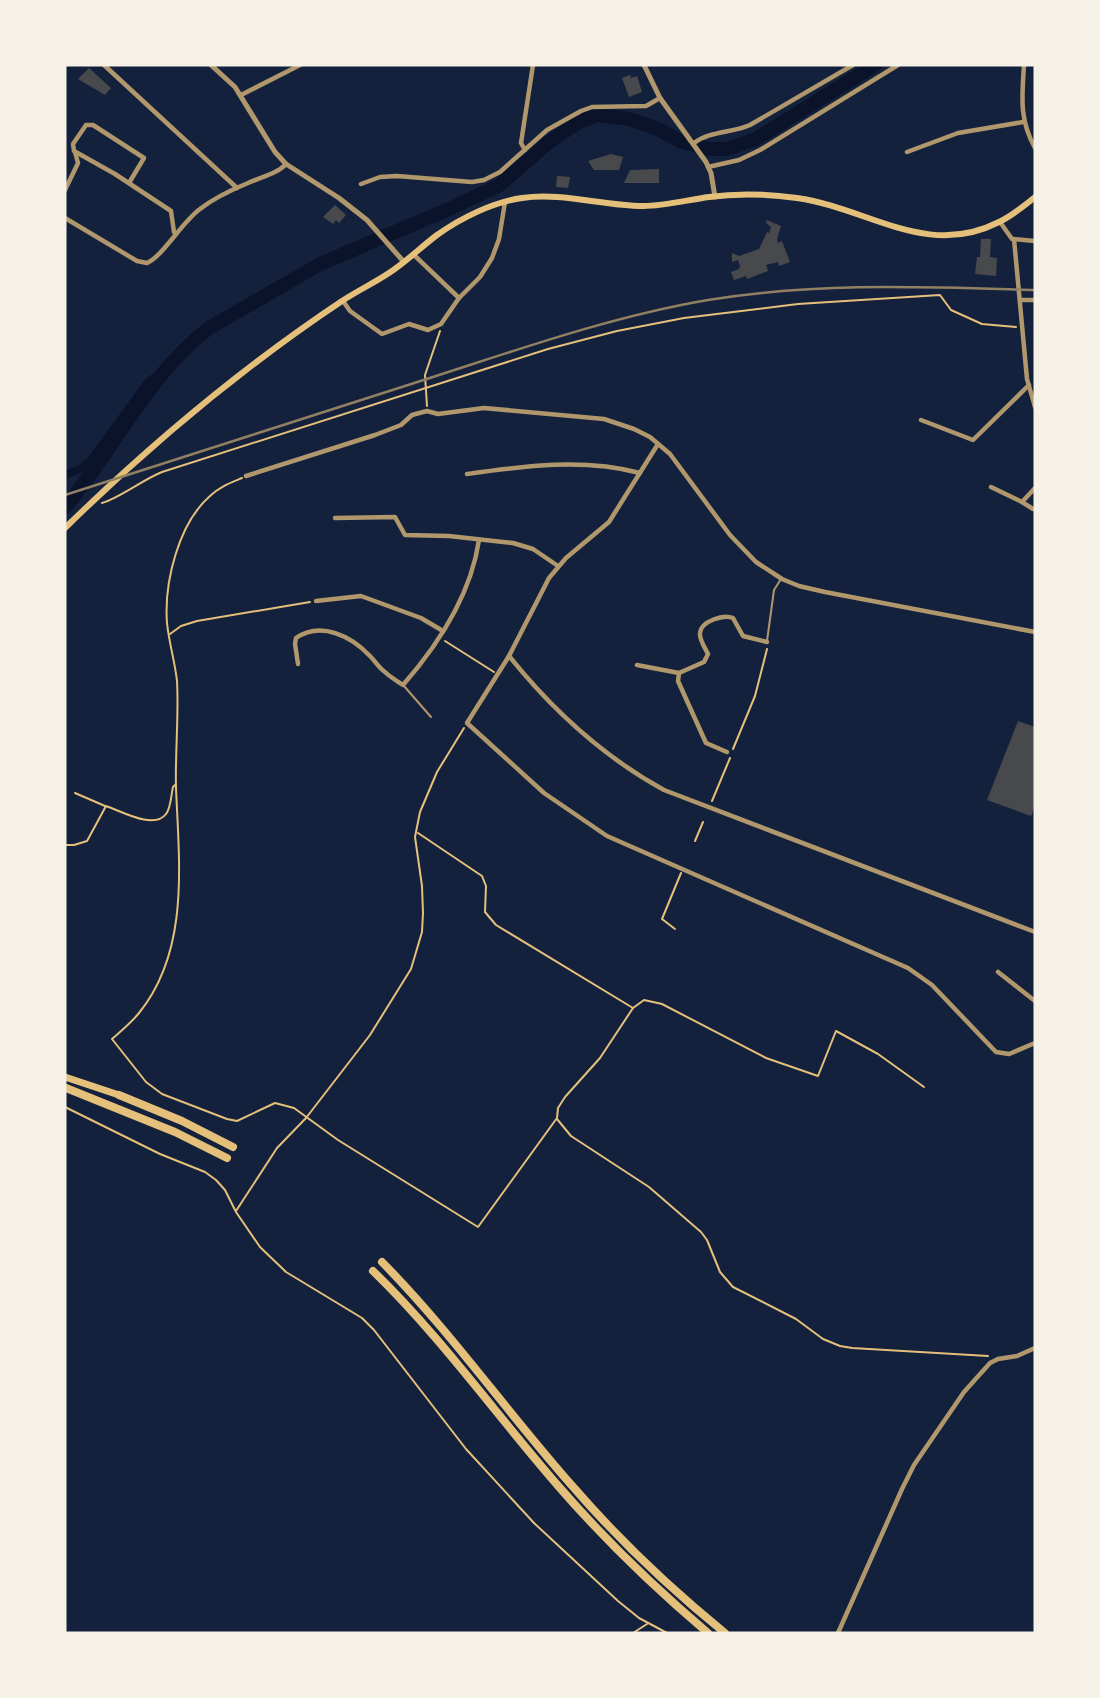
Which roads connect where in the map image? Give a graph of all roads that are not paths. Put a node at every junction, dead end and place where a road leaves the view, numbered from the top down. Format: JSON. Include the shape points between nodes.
{"nodes":[{"id":1,"x":104,"y":65,"type":"edge"},
{"id":2,"x":211,"y":65,"type":"edge"},
{"id":3,"x":300,"y":65,"type":"edge"},
{"id":4,"x":533,"y":65,"type":"edge"},
{"id":5,"x":644,"y":65,"type":"edge"},
{"id":6,"x":853,"y":65,"type":"edge"},
{"id":7,"x":898,"y":65,"type":"edge"},
{"id":8,"x":1024,"y":65,"type":"edge"},
{"id":9,"x":241,"y":95,"type":"junction"},
{"id":10,"x":660,"y":98,"type":"junction"},
{"id":11,"x":1023,"y":122,"type":"junction"},
{"id":12,"x":694,"y":140,"type":"junction"},
{"id":13,"x":1035,"y":148,"type":"edge"},
{"id":14,"x":525,"y":149,"type":"junction"},
{"id":15,"x":74,"y":151,"type":"junction"},
{"id":16,"x":907,"y":152,"type":"dead end"},
{"id":17,"x":286,"y":163,"type":"junction"},
{"id":18,"x":708,"y":167,"type":"junction"},
{"id":19,"x":129,"y":183,"type":"junction"},
{"id":20,"x":361,"y":184,"type":"dead end"},
{"id":21,"x":237,"y":188,"type":"junction"},
{"id":22,"x":65,"y":190,"type":"edge"},
{"id":23,"x":715,"y":197,"type":"junction"},
{"id":24,"x":1035,"y":197,"type":"edge"},
{"id":25,"x":505,"y":202,"type":"junction"},
{"id":26,"x":65,"y":218,"type":"edge"},
{"id":27,"x":1000,"y":222,"type":"junction"},
{"id":28,"x":174,"y":233,"type":"junction"},
{"id":29,"x":1014,"y":239,"type":"junction"},
{"id":30,"x":1035,"y":241,"type":"edge"},
{"id":31,"x":413,"y":254,"type":"junction"},
{"id":32,"x":404,"y":262,"type":"junction"},
{"id":33,"x":459,"y":298,"type":"junction"},
{"id":34,"x":343,"y":300,"type":"junction"},
{"id":35,"x":1021,"y":300,"type":"junction"},
{"id":36,"x":1035,"y":300,"type":"edge"},
{"id":37,"x":1028,"y":385,"type":"junction"},
{"id":38,"x":1035,"y":407,"type":"edge"},
{"id":39,"x":921,"y":420,"type":"dead end"},
{"id":40,"x":658,"y":444,"type":"junction"},
{"id":41,"x":640,"y":473,"type":"junction"},
{"id":42,"x":467,"y":474,"type":"dead end"},
{"id":43,"x":246,"y":476,"type":"road end"},
{"id":44,"x":991,"y":487,"type":"dead end"},
{"id":45,"x":1035,"y":488,"type":"edge"},
{"id":46,"x":1023,"y":502,"type":"junction"},
{"id":47,"x":1033,"y":509,"type":"dead end"},
{"id":48,"x":335,"y":518,"type":"dead end"},
{"id":49,"x":65,"y":528,"type":"edge"},
{"id":50,"x":479,"y":540,"type":"junction"},
{"id":51,"x":558,"y":566,"type":"junction"},
{"id":52,"x":782,"y":579,"type":"junction"},
{"id":53,"x":316,"y":601,"type":"road end"},
{"id":54,"x":443,"y":631,"type":"junction"},
{"id":55,"x":1035,"y":632,"type":"edge"},
{"id":56,"x":767,"y":642,"type":"joint"},
{"id":57,"x":509,"y":656,"type":"junction"},
{"id":58,"x":298,"y":664,"type":"dead end"},
{"id":59,"x":638,"y":665,"type":"dead end"},
{"id":60,"x":679,"y":673,"type":"junction"},
{"id":61,"x":403,"y":685,"type":"junction"},
{"id":62,"x":431,"y":717,"type":"dead end"},
{"id":63,"x":727,"y":752,"type":"dead end"},
{"id":64,"x":1035,"y":932,"type":"edge"},
{"id":65,"x":998,"y":972,"type":"dead end"},
{"id":66,"x":1035,"y":1001,"type":"edge"},
{"id":67,"x":1035,"y":1043,"type":"edge"},
{"id":68,"x":65,"y":1077,"type":"edge"},
{"id":69,"x":65,"y":1088,"type":"edge"},
{"id":70,"x":119,"y":1095,"type":"joint"},
{"id":71,"x":233,"y":1147,"type":"dead end"},
{"id":72,"x":227,"y":1158,"type":"dead end"},
{"id":73,"x":382,"y":1262,"type":"dead end"},
{"id":74,"x":373,"y":1271,"type":"dead end"},
{"id":75,"x":1035,"y":1348,"type":"edge"},
{"id":76,"x":708,"y":1633,"type":"edge"},
{"id":77,"x":724,"y":1633,"type":"edge"},
{"id":78,"x":838,"y":1633,"type":"edge"}],
"edges":[{"from":1,"to":21,"type":"street"},
{"from":2,"to":9,"type":"street"},
{"from":3,"to":9,"type":"street"},
{"from":4,"to":14,"type":"street","via":[[521,142]]},
{"from":5,"to":10,"type":"street"},
{"from":6,"to":12,"type":"street","via":[[750,125]]},
{"from":7,"to":18,"type":"street","via":[[760,150]]},
{"from":8,"to":11,"type":"street"},
{"from":9,"to":17,"type":"street","via":[[268,143]]},
{"from":10,"to":12,"type":"street"},
{"from":10,"to":14,"type":"street","via":[[646,106],[581,111]]},
{"from":11,"to":13,"type":"street"},
{"from":11,"to":16,"type":"street","via":[[958,133]]},
{"from":12,"to":18,"type":"street"},
{"from":14,"to":20,"type":"street","via":[[484,180],[397,176]]},
{"from":15,"to":19,"type":"street"},
{"from":15,"to":19,"type":"street","via":[[73,144],[86,125],[93,125],[144,158]]},
{"from":15,"to":22,"type":"street","via":[[78,163]]},
{"from":17,"to":21,"type":"street"},
{"from":17,"to":32,"type":"street","via":[[343,201],[380,233]]},
{"from":18,"to":23,"type":"street"},
{"from":19,"to":28,"type":"street","via":[[171,211]]},
{"from":21,"to":28,"type":"street","via":[[197,211]]},
{"from":23,"to":25,"type":"main road","via":[[643,206],[549,197]]},
{"from":23,"to":27,"type":"main road","via":[[807,200],[929,236],[960,235]]},
{"from":24,"to":27,"type":"main road"},
{"from":25,"to":31,"type":"main road","via":[[448,228]]},
{"from":25,"to":33,"type":"street","via":[[492,258]]},
{"from":26,"to":28,"type":"street","via":[[142,263],[156,258]]},
{"from":27,"to":29,"type":"street"},
{"from":29,"to":30,"type":"street"},
{"from":29,"to":35,"type":"street"},
{"from":31,"to":32,"type":"main road"},
{"from":31,"to":33,"type":"street"},
{"from":32,"to":34,"type":"main road"},
{"from":33,"to":34,"type":"street","via":[[437,327],[428,330],[409,324],[382,334],[350,311]]},
{"from":34,"to":49,"type":"main road","via":[[219,391]]},
{"from":35,"to":36,"type":"street"},
{"from":35,"to":37,"type":"street"},
{"from":37,"to":38,"type":"street"},
{"from":37,"to":39,"type":"street","via":[[973,440]]},
{"from":40,"to":41,"type":"street"},
{"from":40,"to":43,"type":"street","via":[[634,429],[604,419],[484,408],[438,414],[427,411],[375,435]]},
{"from":40,"to":52,"type":"street","via":[[743,551]]},
{"from":41,"to":42,"type":"street","via":[[590,464],[534,465]]},
{"from":41,"to":51,"type":"street","via":[[609,522]]},
{"from":44,"to":46,"type":"street"},
{"from":45,"to":46,"type":"street"},
{"from":46,"to":47,"type":"street"},
{"from":48,"to":50,"type":"street","via":[[395,517],[405,535]]},
{"from":50,"to":51,"type":"street","via":[[523,545]]},
{"from":50,"to":54,"type":"street","via":[[474,565]]},
{"from":51,"to":57,"type":"street"},
{"from":52,"to":55,"type":"street","via":[[825,592]]},
{"from":52,"to":56,"type":"lane","via":[[774,590]]},
{"from":53,"to":54,"type":"street","via":[[360,596]]},
{"from":54,"to":61,"type":"street"},
{"from":56,"to":60,"type":"street","via":[[743,636],[733,618],[723,616],[700,629],[706,660]]},
{"from":57,"to":64,"type":"street","via":[[551,706],[605,752],[664,790]]},
{"from":57,"to":67,"type":"street","via":[[467,723],[564,808],[607,836],[908,968],[932,985],[996,1052],[1009,1054]]},
{"from":58,"to":61,"type":"street","via":[[296,638],[319,629],[355,643]]},
{"from":59,"to":60,"type":"street"},
{"from":60,"to":63,"type":"street","via":[[678,681],[706,743]]},
{"from":61,"to":62,"type":"lane"},
{"from":65,"to":66,"type":"street"},
{"from":68,"to":70,"type":"highway"},
{"from":69,"to":72,"type":"highway"},
{"from":70,"to":71,"type":"highway"},
{"from":73,"to":77,"type":"highway","via":[[603,1520]]},
{"from":74,"to":76,"type":"highway","via":[[431,1332],[597,1529]]},
{"from":75,"to":78,"type":"street","via":[[990,1363],[971,1382],[914,1465]]}]}
